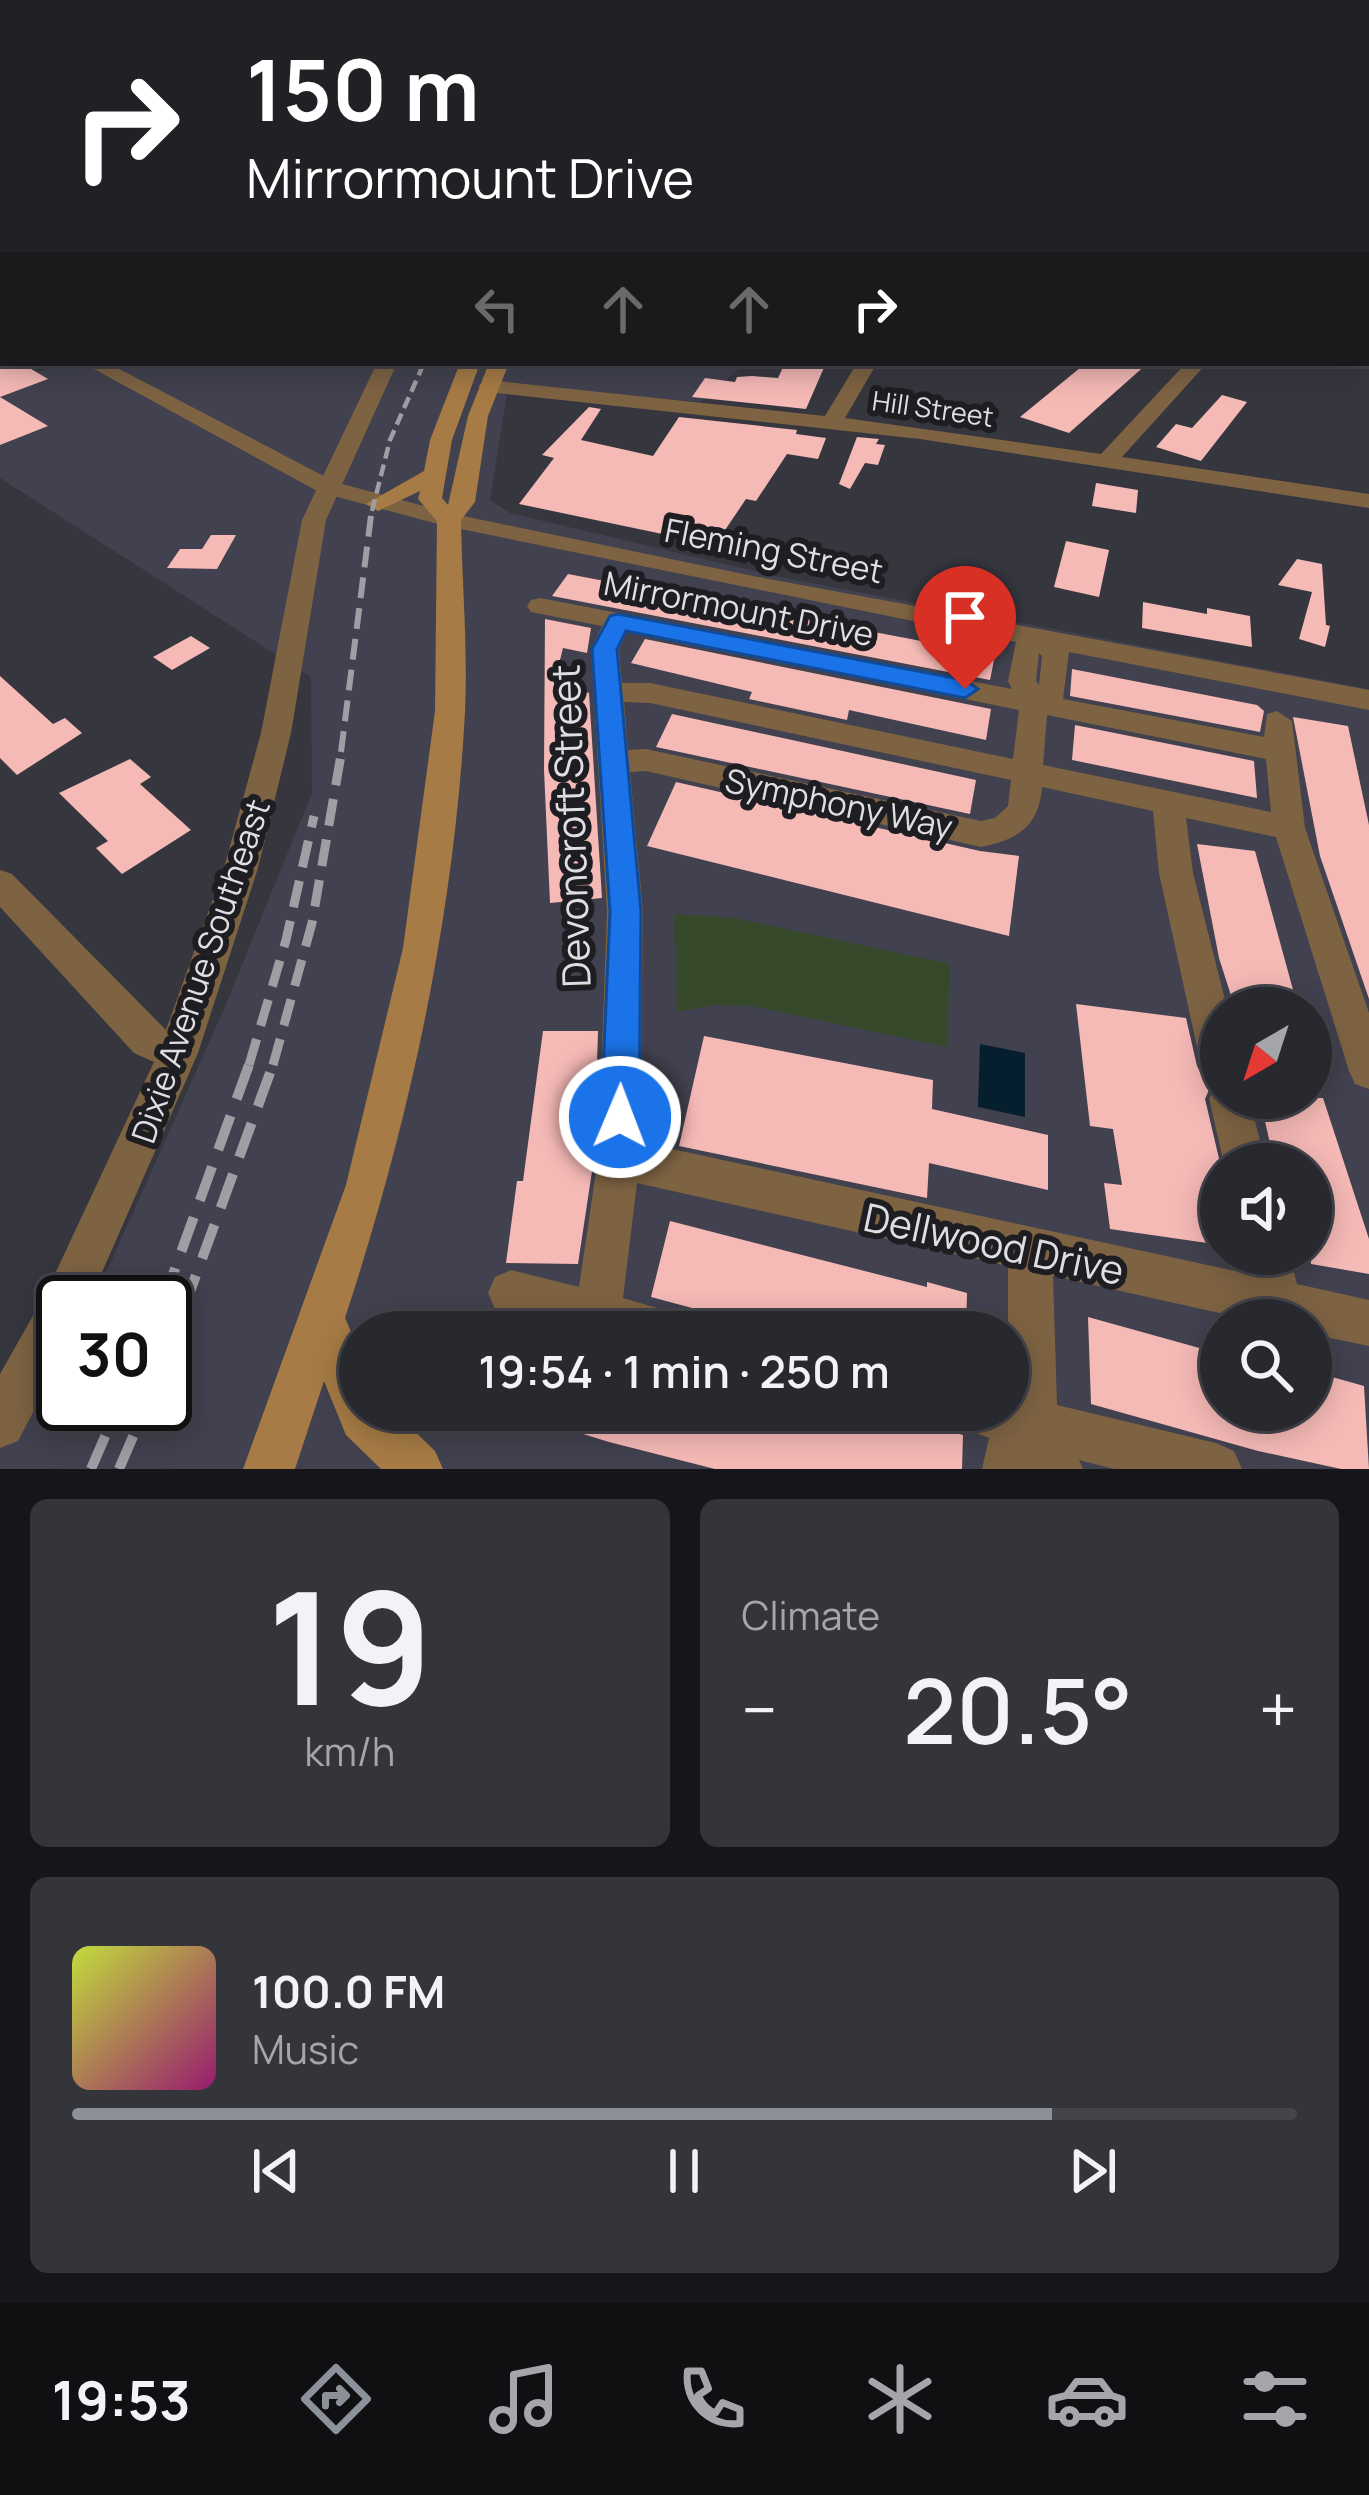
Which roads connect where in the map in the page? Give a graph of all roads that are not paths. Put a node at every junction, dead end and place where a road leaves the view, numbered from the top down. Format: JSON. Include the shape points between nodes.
{"nodes":[{"id":1,"x":100,"y":366,"type":"edge"},
{"id":2,"x":386,"y":366,"type":"edge"},
{"id":3,"x":469,"y":366,"type":"edge"},
{"id":4,"x":498,"y":366,"type":"edge"},
{"id":5,"x":865,"y":366,"type":"edge"},
{"id":6,"x":1194,"y":366,"type":"edge"},
{"id":7,"x":488,"y":386,"type":"junction"},
{"id":8,"x":832,"y":422,"type":"junction"},
{"id":9,"x":1107,"y":460,"type":"junction"},
{"id":10,"x":432,"y":476,"type":"junction"},
{"id":11,"x":327,"y":487,"type":"junction"},
{"id":12,"x":1369,"y":501,"type":"edge"},
{"id":13,"x":378,"y":503,"type":"junction"},
{"id":14,"x":449,"y":520,"type":"junction"},
{"id":15,"x":540,"y":606,"type":"dead end"},
{"id":16,"x":618,"y":622,"type":"junction"},
{"id":17,"x":1040,"y":638,"type":"junction"},
{"id":18,"x":608,"y":692,"type":"junction"},
{"id":19,"x":1369,"y":700,"type":"edge"},
{"id":20,"x":1034,"y":702,"type":"junction"},
{"id":21,"x":611,"y":762,"type":"junction"},
{"id":22,"x":1027,"y":772,"type":"junction"},
{"id":23,"x":1168,"y":802,"type":"junction"},
{"id":24,"x":1289,"y":828,"type":"junction"},
{"id":25,"x":0,"y":884,"type":"edge"},
{"id":26,"x":1203,"y":987,"type":"edge"},
{"id":27,"x":178,"y":1053,"type":"junction"},
{"id":28,"x":1369,"y":1071,"type":"edge"},
{"id":29,"x":619,"y":1158,"type":"junction"},
{"id":30,"x":1030,"y":1252,"type":"junction"},
{"id":31,"x":78,"y":1275,"type":"edge"},
{"id":32,"x":511,"y":1293,"type":"dead end"},
{"id":33,"x":1251,"y":1299,"type":"edge"},
{"id":34,"x":579,"y":1311,"type":"edge"},
{"id":35,"x":599,"y":1311,"type":"edge"},
{"id":36,"x":1332,"y":1316,"type":"edge"},
{"id":37,"x":321,"y":1319,"type":"junction"},
{"id":38,"x":1369,"y":1323,"type":"edge"},
{"id":39,"x":36,"y":1356,"type":"edge"},
{"id":40,"x":0,"y":1423,"type":"edge"},
{"id":41,"x":1029,"y":1423,"type":"edge"},
{"id":42,"x":1033,"y":1424,"type":"junction"},
{"id":43,"x":269,"y":1469,"type":"edge"},
{"id":44,"x":417,"y":1469,"type":"edge"},
{"id":45,"x":1008,"y":1469,"type":"edge"},
{"id":46,"x":1057,"y":1469,"type":"edge"},
{"id":47,"x":1216,"y":1469,"type":"edge"}],
"edges":[{"from":1,"to":11,"type":"street","name":"Fleming Street"},
{"from":2,"to":11,"type":"street","name":"Dixie Avenue Southeast"},
{"from":3,"to":10,"type":"main road"},
{"from":4,"to":7,"type":"main road"},
{"from":5,"to":8,"type":"street"},
{"from":6,"to":9,"type":"street"},
{"from":7,"to":8,"type":"street","name":"Hill Street"},
{"from":7,"to":14,"type":"main road","via":[[463,502]]},
{"from":8,"to":9,"type":"street","name":"Hill Street"},
{"from":9,"to":12,"type":"street","name":"Hill Street"},
{"from":10,"to":13,"type":"main road"},
{"from":10,"to":14,"type":"main road","via":[[430,499]]},
{"from":11,"to":13,"type":"street","name":"Fleming Street"},
{"from":11,"to":27,"type":"street","name":"Dixie Avenue Southeast","via":[[265,784]]},
{"from":13,"to":14,"type":"street","name":"Fleming Street"},
{"from":14,"to":17,"type":"street","name":"Fleming Street"},
{"from":14,"to":37,"type":"main road","via":[[450,711],[425,925],[367,1185]]},
{"from":15,"to":16,"type":"street","name":"Mirrormount Drive"},
{"from":16,"to":18,"type":"street","name":"Devoncroft Street","via":[[605,649]]},
{"from":16,"to":20,"type":"street","name":"Mirrormount Drive"},
{"from":17,"to":19,"type":"street","name":"Fleming Street"},
{"from":17,"to":20,"type":"street","name":"Symphony Way","via":[[1056,654],[1052,693]]},
{"from":18,"to":21,"type":"street","name":"Devoncroft Street"},
{"from":18,"to":22,"type":"street","via":[[650,693]]},
{"from":20,"to":22,"type":"street","name":"Symphony Way"},
{"from":20,"to":24,"type":"street","name":"Mirrormount Drive","via":[[1278,736]]},
{"from":21,"to":22,"type":"street","name":"Symphony Way","via":[[646,760],[981,834],[1018,820]]},
{"from":21,"to":29,"type":"street","name":"Devoncroft Street","via":[[626,912]]},
{"from":22,"to":23,"type":"street"},
{"from":23,"to":24,"type":"street"},
{"from":23,"to":26,"type":"street"},
{"from":24,"to":28,"type":"street"},
{"from":25,"to":27,"type":"street","via":[[148,1041]]},
{"from":27,"to":31,"type":"street","name":"Dixie Avenue Southeast"},
{"from":29,"to":30,"type":"street","name":"Dellwood Drive"},
{"from":29,"to":35,"type":"street","name":"Devoncroft Street"},
{"from":30,"to":33,"type":"street","name":"Dellwood Drive"},
{"from":30,"to":42,"type":"street"},
{"from":32,"to":34,"type":"street"},
{"from":36,"to":38,"type":"street","name":"Dellwood Drive"},
{"from":37,"to":43,"type":"main road"},
{"from":37,"to":44,"type":"main road","via":[[364,1417]]},
{"from":39,"to":40,"type":"street","name":"Dixie Avenue Southeast"},
{"from":41,"to":42,"type":"street"},
{"from":42,"to":45,"type":"street","via":[[1008,1453]]},
{"from":42,"to":46,"type":"street"},
{"from":42,"to":47,"type":"street"}]}
